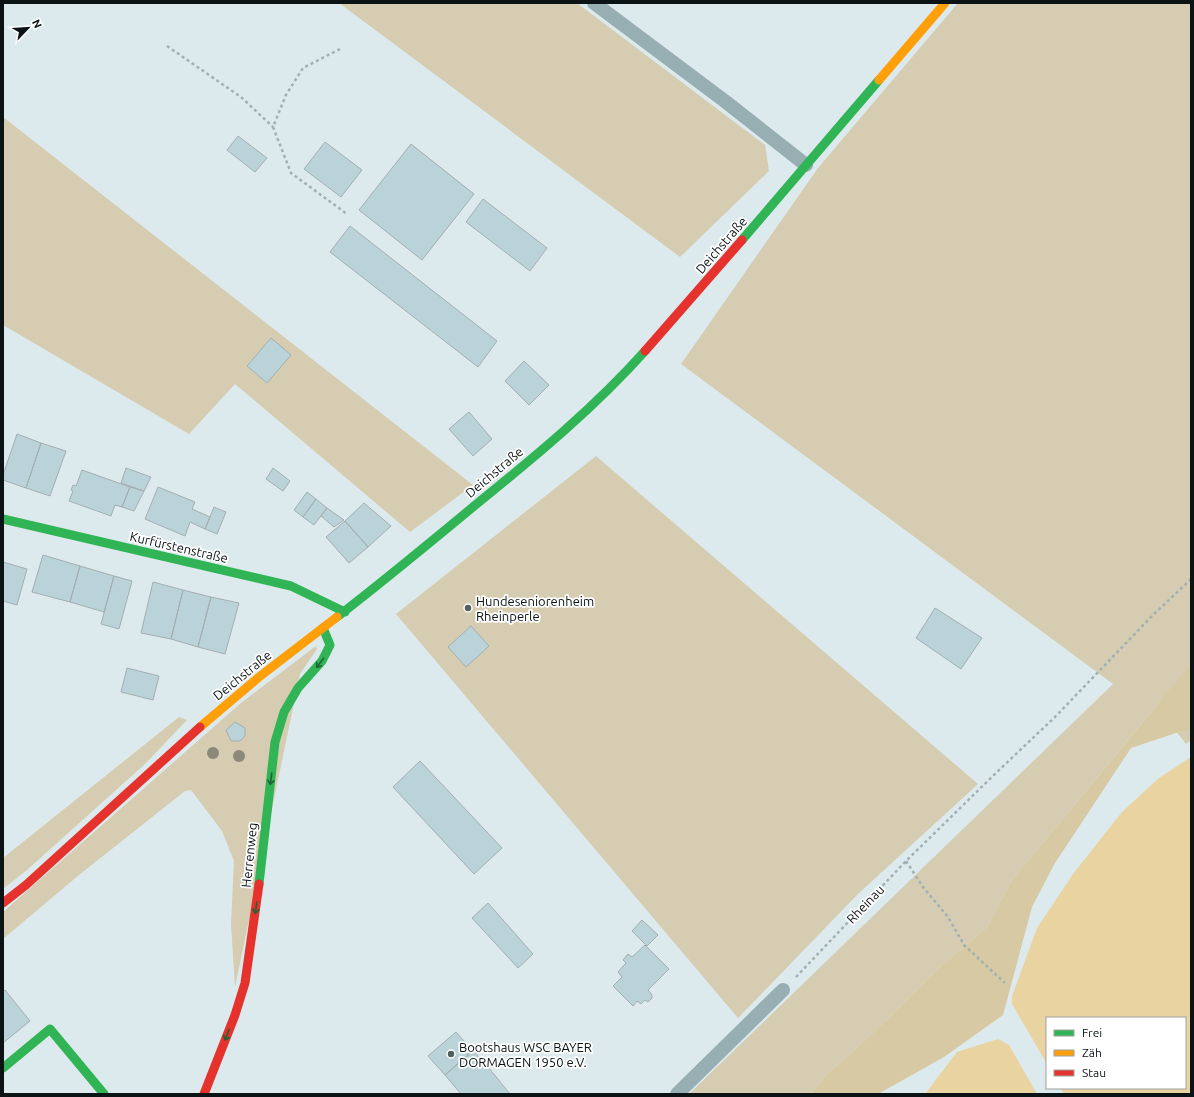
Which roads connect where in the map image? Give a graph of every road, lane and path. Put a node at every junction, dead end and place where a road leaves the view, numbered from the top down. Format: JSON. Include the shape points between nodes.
{"nodes":[{"id":1,"x":594,"y":3,"type":"edge"},
{"id":2,"x":945,"y":3,"type":"edge"},
{"id":3,"x":167,"y":46,"type":"dead end"},
{"id":4,"x":340,"y":49,"type":"dead end"},
{"id":5,"x":274,"y":127,"type":"junction"},
{"id":6,"x":806,"y":165,"type":"junction"},
{"id":7,"x":347,"y":214,"type":"dead end"},
{"id":8,"x":3,"y":519,"type":"edge"},
{"id":9,"x":1191,"y":579,"type":"edge"},
{"id":10,"x":344,"y":612,"type":"junction"},
{"id":11,"x":323,"y":628,"type":"junction"},
{"id":12,"x":906,"y":861,"type":"junction"},
{"id":13,"x":3,"y":903,"type":"edge"},
{"id":14,"x":1005,"y":984,"type":"dead end"},
{"id":15,"x":783,"y":990,"type":"joint"},
{"id":16,"x":3,"y":1068,"type":"edge"},
{"id":17,"x":104,"y":1094,"type":"edge"},
{"id":18,"x":204,"y":1094,"type":"edge"},
{"id":19,"x":677,"y":1094,"type":"edge"}],
"edges":[{"from":1,"to":6,"type":"lane"},
{"from":2,"to":6,"type":"street","name":"Deichstraße"},
{"from":3,"to":5,"type":"path","via":[[241,97]]},
{"from":4,"to":5,"type":"path","via":[[303,68],[286,96]]},
{"from":5,"to":7,"type":"path","via":[[290,173]]},
{"from":6,"to":10,"type":"street","name":"Deichstraße","via":[[630,368],[587,410],[512,475]]},
{"from":8,"to":10,"type":"street","name":"Kurfürstenstraße","via":[[291,586]]},
{"from":9,"to":12,"type":"path","name":"Rheinau","via":[[1055,717]]},
{"from":10,"to":11,"type":"street","name":"Deichstraße"},
{"from":11,"to":13,"type":"street","name":"Deichstraße","via":[[196,730]]},
{"from":11,"to":18,"type":"street","name":"Herrenweg","one_way":true,"via":[[330,645],[322,661],[298,688],[284,712],[275,742],[245,983]]},
{"from":12,"to":14,"type":"path","via":[[948,917],[964,945]]},
{"from":12,"to":15,"type":"path","name":"Rheinau"},
{"from":15,"to":19,"type":"lane"},
{"from":16,"to":17,"type":"street","via":[[50,1029]]}]}
